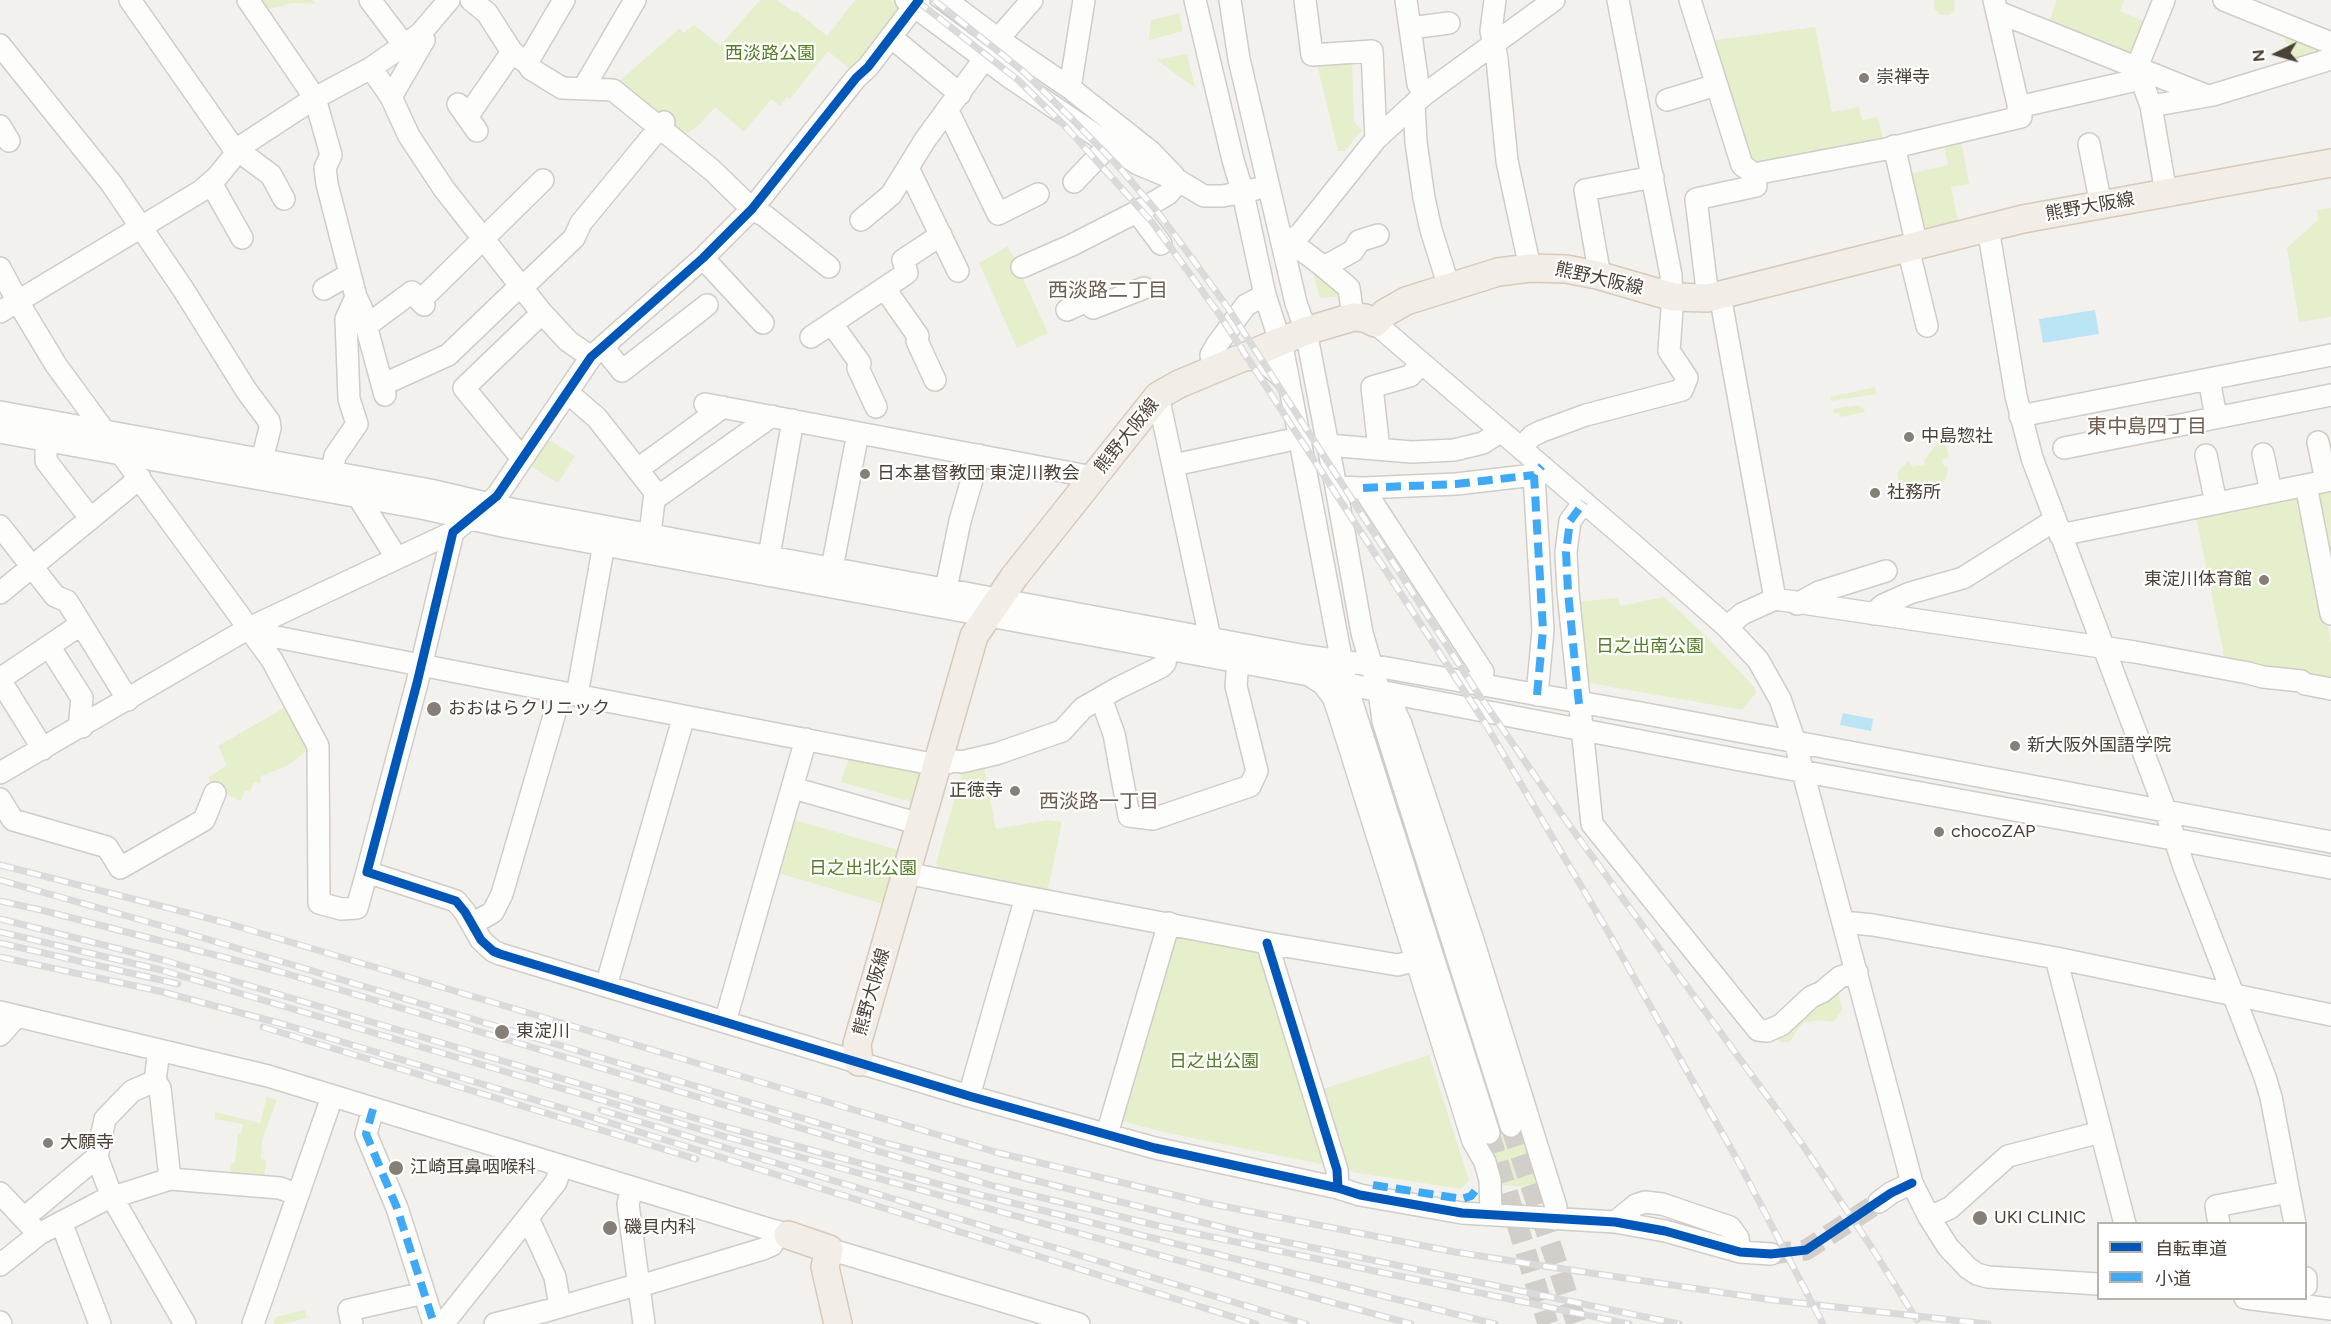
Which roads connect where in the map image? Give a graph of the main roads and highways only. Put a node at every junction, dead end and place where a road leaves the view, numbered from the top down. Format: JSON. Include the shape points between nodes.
{"nodes":[{"id":1,"x":2331,"y":163,"type":"edge"},
{"id":2,"x":946,"y":763,"type":"junction"},
{"id":3,"x":914,"y":874,"type":"junction"},
{"id":4,"x":859,"y":1062,"type":"road end"},
{"id":5,"x":783,"y":1234,"type":"road end"},
{"id":6,"x":838,"y":1324,"type":"edge"}],
"edges":[{"from":1,"to":2,"type":"main road","name":"熊野大阪線","via":[[1988,228],[1714,297],[1673,297],[1566,269],[1498,272],[1364,320],[1306,331],[1214,369],[1158,396],[993,608],[974,636]]},
{"from":2,"to":3,"type":"main road","name":"熊野大阪線"},
{"from":2,"to":3,"type":"main road","name":"熊野大阪線","via":[[920,824]]},
{"from":3,"to":4,"type":"main road","name":"熊野大阪線","via":[[857,1044]]},
{"from":5,"to":6,"type":"main road","via":[[829,1249],[825,1267]]}]}
